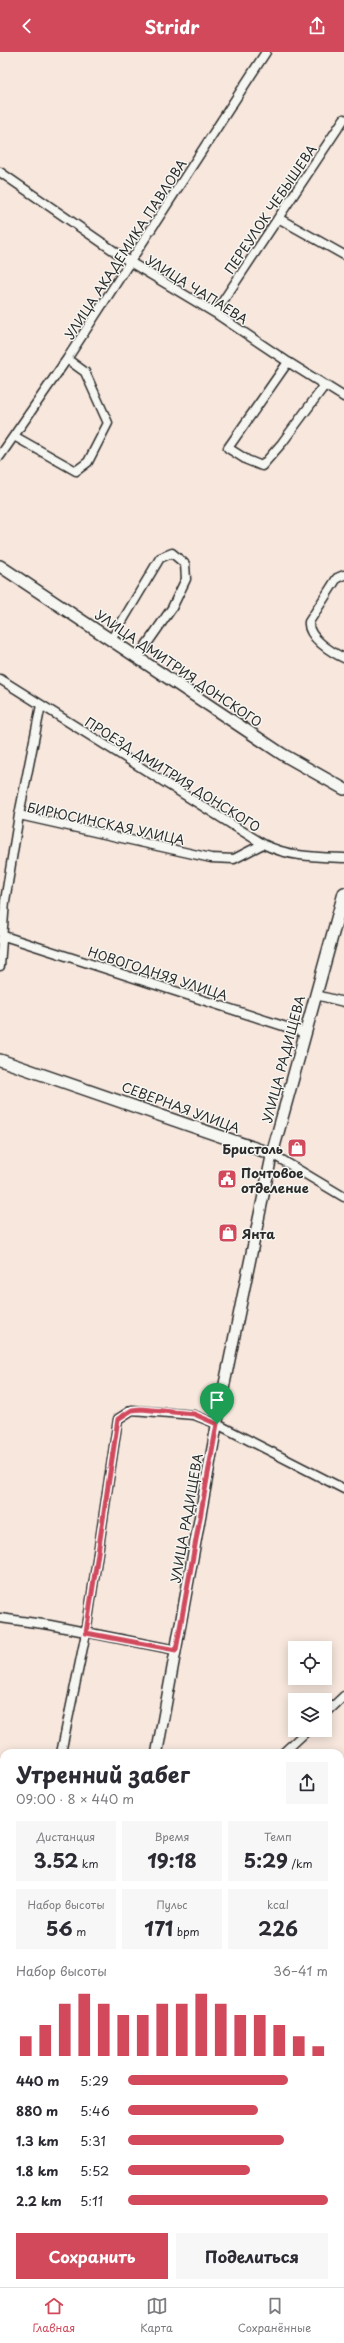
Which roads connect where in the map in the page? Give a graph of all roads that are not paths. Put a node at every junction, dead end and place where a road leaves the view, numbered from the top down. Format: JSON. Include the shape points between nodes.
{"nodes":[{"id":1,"x":266,"y":52,"type":"edge"},
{"id":2,"x":344,"y":119,"type":"edge"},
{"id":3,"x":341,"y":130,"type":"edge"},
{"id":4,"x":0,"y":172,"type":"edge"},
{"id":5,"x":278,"y":218,"type":"junction"},
{"id":6,"x":344,"y":256,"type":"edge"},
{"id":7,"x":130,"y":262,"type":"junction"},
{"id":8,"x":216,"y":313,"type":"junction"},
{"id":9,"x":67,"y":359,"type":"junction"},
{"id":10,"x":288,"y":362,"type":"junction"},
{"id":11,"x":325,"y":385,"type":"junction"},
{"id":12,"x":344,"y":397,"type":"edge"},
{"id":13,"x":14,"y":436,"type":"junction"},
{"id":14,"x":0,"y":456,"type":"edge"},
{"id":15,"x":0,"y":566,"type":"edge"},
{"id":16,"x":344,"y":575,"type":"edge"},
{"id":17,"x":111,"y":640,"type":"junction"},
{"id":18,"x":137,"y":658,"type":"junction"},
{"id":19,"x":344,"y":658,"type":"edge"},
{"id":20,"x":0,"y":679,"type":"edge"},
{"id":21,"x":41,"y":705,"type":"junction"},
{"id":22,"x":344,"y":790,"type":"edge"},
{"id":23,"x":19,"y":815,"type":"junction"},
{"id":24,"x":263,"y":844,"type":"junction"},
{"id":25,"x":344,"y":858,"type":"edge"},
{"id":26,"x":344,"y":892,"type":"edge"},
{"id":27,"x":3,"y":900,"type":"edge"},
{"id":28,"x":4,"y":936,"type":"junction"},
{"id":29,"x":0,"y":966,"type":"edge"},
{"id":30,"x":316,"y":995,"type":"junction"},
{"id":31,"x":344,"y":1002,"type":"edge"},
{"id":32,"x":305,"y":1032,"type":"junction"},
{"id":33,"x":0,"y":1060,"type":"edge"},
{"id":34,"x":272,"y":1154,"type":"junction"},
{"id":35,"x":344,"y":1197,"type":"edge"},
{"id":36,"x":217,"y":1424,"type":"junction"},
{"id":37,"x":344,"y":1489,"type":"edge"},
{"id":38,"x":0,"y":1618,"type":"edge"},
{"id":39,"x":86,"y":1633,"type":"junction"},
{"id":40,"x":176,"y":1650,"type":"junction"},
{"id":41,"x":344,"y":1696,"type":"edge"},
{"id":42,"x":332,"y":1707,"type":"edge"},
{"id":43,"x":300,"y":1737,"type":"edge"},
{"id":44,"x":62,"y":1749,"type":"edge"},
{"id":45,"x":158,"y":1749,"type":"edge"},
{"id":46,"x":287,"y":1749,"type":"edge"}],
"edges":[{"from":1,"to":7,"type":"street","name":"УЛИЦА АКАДЕМИКА ПАВЛОВА"},
{"from":2,"to":3,"type":"street","name":"ПЕРЕУЛОК ЧЕБЫШЕВА"},
{"from":3,"to":5,"type":"street","name":"ПЕРЕУЛОК ЧЕБЫШЕВА"},
{"from":4,"to":7,"type":"street","name":"УЛИЦА ЧАПАЕВА"},
{"from":5,"to":6,"type":"street"},
{"from":5,"to":8,"type":"street","name":"ПЕРЕУЛОК ЧЕБЫШЕВА"},
{"from":7,"to":8,"type":"street","name":"УЛИЦА ЧАПАЕВА"},
{"from":7,"to":9,"type":"street","name":"УЛИЦА АКАДЕМИКА ПАВЛОВА"},
{"from":8,"to":10,"type":"street","name":"УЛИЦА ЧАПАЕВА"},
{"from":9,"to":13,"type":"street","name":"УЛИЦА АКАДЕМИКА ПАВЛОВА"},
{"from":9,"to":13,"type":"street","via":[[85,372],[108,423],[88,462],[76,471]]},
{"from":10,"to":11,"type":"street","name":"УЛИЦА ЧАПАЕВА"},
{"from":10,"to":11,"type":"street","via":[[228,448],[247,460],[262,466]]},
{"from":11,"to":12,"type":"street","name":"УЛИЦА ЧАПАЕВА"},
{"from":13,"to":14,"type":"street","name":"УЛИЦА АКАДЕМИКА ПАВЛОВА"},
{"from":15,"to":17,"type":"main road","name":"УЛИЦА ДМИТРИЯ ДОНСКОГО"},
{"from":16,"to":19,"type":"street","via":[[337,578],[309,622],[308,628],[311,634]]},
{"from":17,"to":18,"type":"main road","name":"УЛИЦА ДМИТРИЯ ДОНСКОГО"},
{"from":17,"to":18,"type":"street","via":[[160,558],[172,553],[185,564],[186,579],[172,608]]},
{"from":18,"to":22,"type":"main road","name":"УЛИЦА ДМИТРИЯ ДОНСКОГО","via":[[282,754]]},
{"from":20,"to":21,"type":"street","name":"ПРОЕЗД ДМИТРИЯ ДОНСКОГО"},
{"from":21,"to":23,"type":"street"},
{"from":21,"to":24,"type":"street","name":"ПРОЕЗД ДМИТРИЯ ДОНСКОГО"},
{"from":23,"to":24,"type":"street","name":"БИРЮСИНСКАЯ УЛИЦА","via":[[211,858],[234,859]]},
{"from":23,"to":27,"type":"street","name":"БИРЮСИНСКАЯ УЛИЦА"},
{"from":24,"to":25,"type":"street","name":"ПРОЕЗД ДМИТРИЯ ДОНСКОГО","via":[[281,853]]},
{"from":26,"to":30,"type":"main road","name":"УЛИЦА РАДИЩЕВА"},
{"from":27,"to":28,"type":"street","name":"БИРЮСИНСКАЯ УЛИЦА"},
{"from":28,"to":29,"type":"street","name":"БИРЮСИНСКАЯ УЛИЦА"},
{"from":28,"to":32,"type":"street","name":"НОВОГОДНЯЯ УЛИЦА"},
{"from":30,"to":31,"type":"street"},
{"from":30,"to":32,"type":"main road","name":"УЛИЦА РАДИЩЕВА"},
{"from":32,"to":34,"type":"main road","name":"УЛИЦА РАДИЩЕВА"},
{"from":33,"to":34,"type":"main road","name":"СЕВЕРНАЯ УЛИЦА"},
{"from":34,"to":35,"type":"street","name":"СЕВЕРНАЯ УЛИЦА"},
{"from":34,"to":36,"type":"street","name":"УЛИЦА РАДИЩЕВА"},
{"from":36,"to":37,"type":"street"},
{"from":36,"to":39,"type":"street","via":[[194,1414],[141,1409],[132,1410],[118,1419]]},
{"from":36,"to":40,"type":"street","name":"УЛИЦА РАДИЩЕВА"},
{"from":38,"to":39,"type":"street"},
{"from":39,"to":40,"type":"street"},
{"from":39,"to":44,"type":"street"},
{"from":40,"to":45,"type":"street","name":"УЛИЦА РАДИЩЕВА"},
{"from":41,"to":42,"type":"street"},
{"from":43,"to":46,"type":"street"}]}
